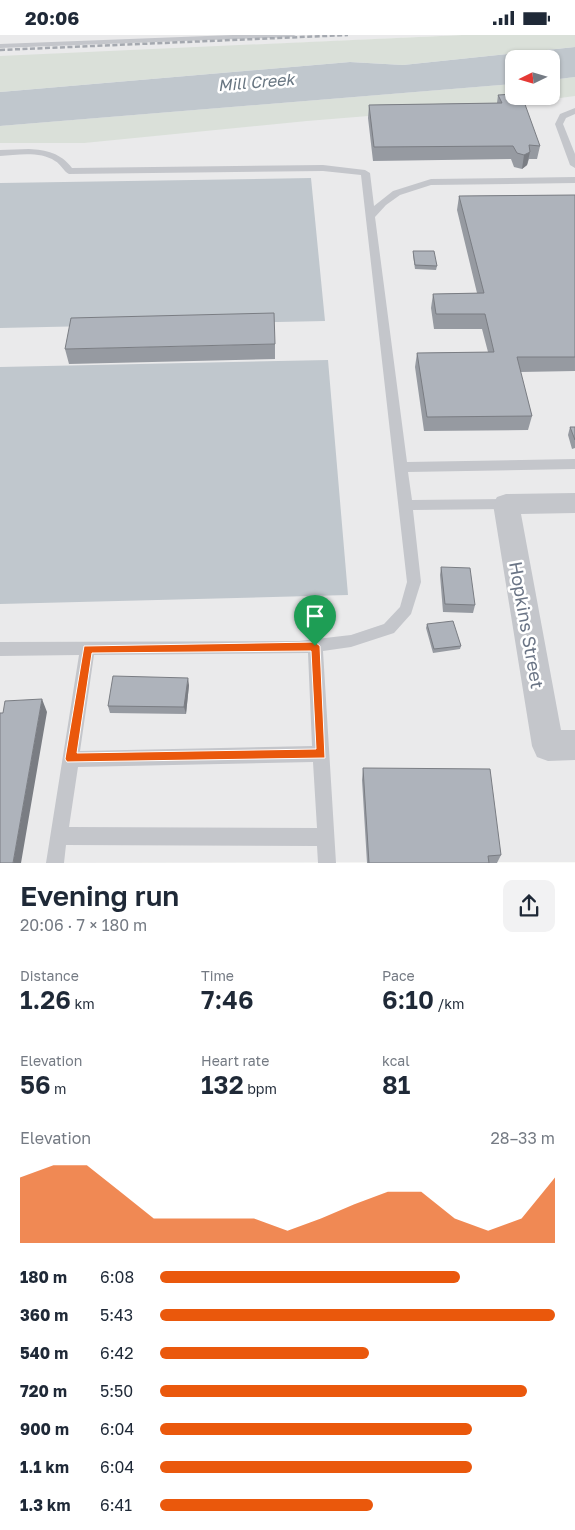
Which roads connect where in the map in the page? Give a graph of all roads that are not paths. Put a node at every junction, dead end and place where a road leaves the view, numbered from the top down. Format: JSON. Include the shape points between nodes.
{"nodes":[{"id":1,"x":292,"y":35,"type":"edge"},
{"id":2,"x":0,"y":47,"type":"edge"},
{"id":3,"x":575,"y":111,"type":"edge"},
{"id":4,"x":0,"y":153,"type":"edge"},
{"id":5,"x":575,"y":165,"type":"edge"},
{"id":6,"x":575,"y":180,"type":"edge"},
{"id":7,"x":370,"y":217,"type":"junction"},
{"id":8,"x":575,"y":464,"type":"edge"},
{"id":9,"x":401,"y":467,"type":"junction"},
{"id":10,"x":575,"y":503,"type":"edge"},
{"id":11,"x":506,"y":504,"type":"junction"},
{"id":12,"x":406,"y":505,"type":"junction"},
{"id":13,"x":315,"y":646,"type":"junction"},
{"id":14,"x":0,"y":649,"type":"edge"},
{"id":15,"x":88,"y":649,"type":"junction"},
{"id":16,"x":562,"y":746,"type":"edge"},
{"id":17,"x":321,"y":754,"type":"junction"},
{"id":18,"x":71,"y":759,"type":"junction"},
{"id":19,"x":59,"y":836,"type":"junction"},
{"id":20,"x":326,"y":837,"type":"junction"},
{"id":21,"x":55,"y":863,"type":"edge"},
{"id":22,"x":327,"y":863,"type":"edge"}],
"edges":[{"from":1,"to":2,"type":"lane"},
{"from":3,"to":5,"type":"lane","via":[[563,116],[559,125]]},
{"from":4,"to":7,"type":"lane","via":[[52,154],[65,162],[68,171],[323,168],[365,173]]},
{"from":6,"to":7,"type":"lane","via":[[431,182],[393,194],[380,203]]},
{"from":7,"to":9,"type":"lane"},
{"from":8,"to":9,"type":"lane"},
{"from":9,"to":12,"type":"lane"},
{"from":10,"to":11,"type":"street"},
{"from":11,"to":12,"type":"lane"},
{"from":11,"to":16,"type":"street","name":"Hopkins Street"},
{"from":12,"to":13,"type":"lane","via":[[414,582],[406,610],[389,629],[351,641]]},
{"from":13,"to":15,"type":"lane"},
{"from":13,"to":17,"type":"lane"},
{"from":14,"to":15,"type":"lane"},
{"from":15,"to":18,"type":"lane"},
{"from":17,"to":18,"type":"lane"},
{"from":17,"to":20,"type":"lane"},
{"from":18,"to":19,"type":"lane"},
{"from":19,"to":20,"type":"lane"},
{"from":19,"to":21,"type":"lane"},
{"from":20,"to":22,"type":"lane"}]}
